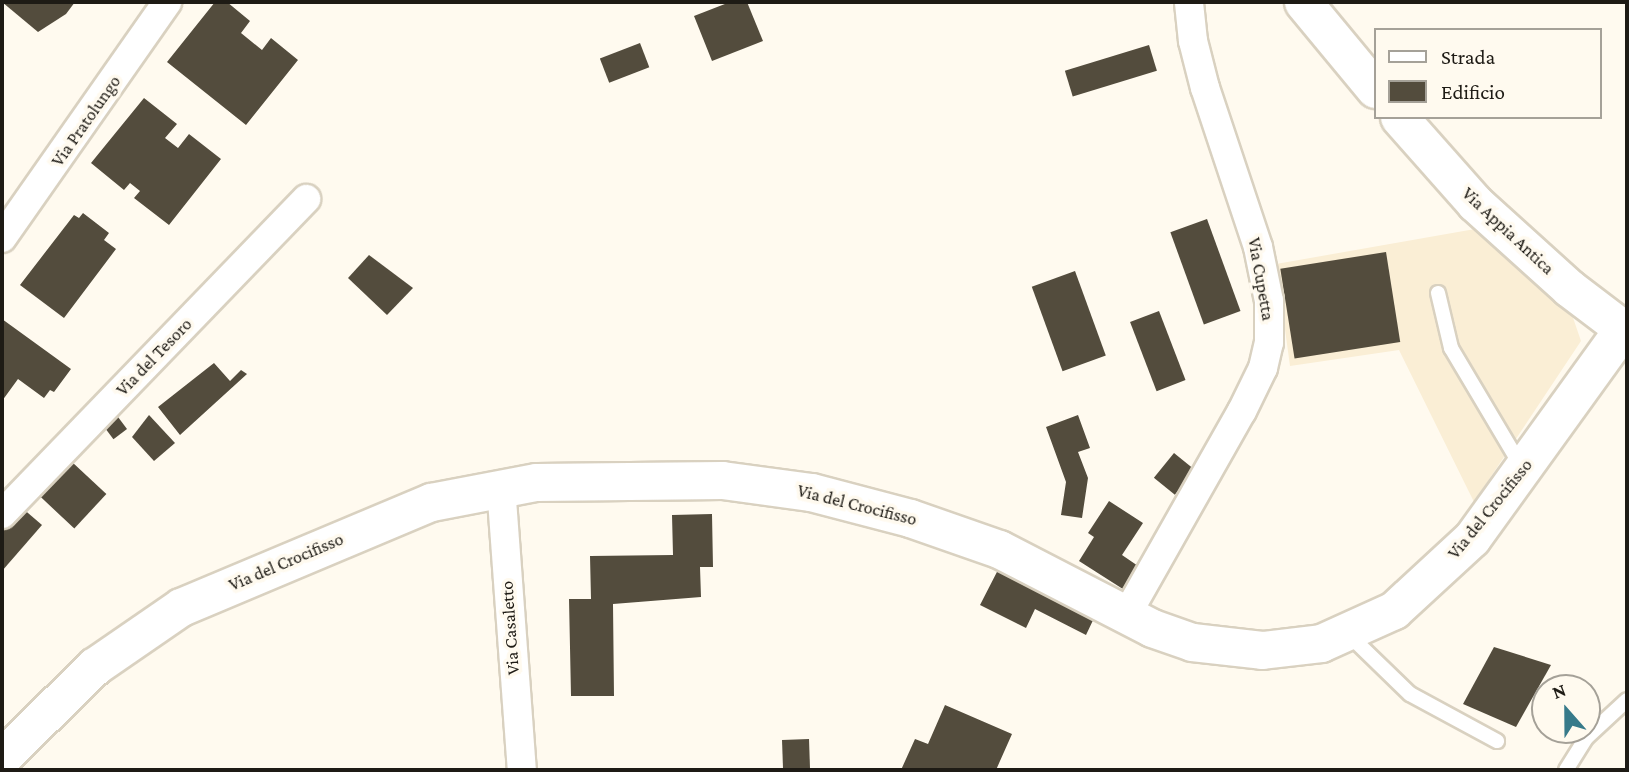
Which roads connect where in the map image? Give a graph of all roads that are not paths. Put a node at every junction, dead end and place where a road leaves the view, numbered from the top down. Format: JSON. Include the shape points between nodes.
{"nodes":[{"id":1,"x":167,"y":2,"type":"edge"},
{"id":2,"x":1189,"y":2,"type":"edge"},
{"id":3,"x":1303,"y":2,"type":"edge"},
{"id":4,"x":1374,"y":88,"type":"edge"},
{"id":5,"x":1401,"y":119,"type":"edge"},
{"id":6,"x":306,"y":199,"type":"dead end"},
{"id":7,"x":2,"y":239,"type":"edge"},
{"id":8,"x":1438,"y":293,"type":"dead end"},
{"id":9,"x":1625,"y":331,"type":"edge"},
{"id":10,"x":1524,"y":470,"type":"junction"},
{"id":11,"x":501,"y":486,"type":"junction"},
{"id":12,"x":2,"y":514,"type":"edge"},
{"id":13,"x":1127,"y":614,"type":"junction"},
{"id":14,"x":1348,"y":635,"type":"junction"},
{"id":15,"x":1627,"y":700,"type":"edge"},
{"id":16,"x":1497,"y":741,"type":"dead end"},
{"id":17,"x":2,"y":757,"type":"edge"},
{"id":18,"x":522,"y":770,"type":"edge"},
{"id":19,"x":1566,"y":770,"type":"edge"}],
"edges":[{"from":1,"to":7,"type":"street","name":"Via Pratolungo"},
{"from":2,"to":13,"type":"street","name":"Via Cupetta","via":[[1198,63],[1260,256],[1269,301],[1269,343],[1263,368],[1242,411]]},
{"from":3,"to":4,"type":"street"},
{"from":5,"to":9,"type":"street","name":"Via Appia Antica","via":[[1475,203]]},
{"from":6,"to":12,"type":"street","name":"Via del Tesoro"},
{"from":8,"to":10,"type":"lane","via":[[1451,348]]},
{"from":9,"to":10,"type":"street","name":"Via del Crocifisso"},
{"from":10,"to":14,"type":"street","name":"Via del Crocifisso","via":[[1472,538],[1432,578],[1394,610]]},
{"from":11,"to":13,"type":"street","name":"Via del Crocifisso","via":[[574,479],[697,479],[811,492],[921,521],[999,549]]},
{"from":11,"to":17,"type":"street","name":"Via del Crocifisso","via":[[404,511],[181,607],[95,666]]},
{"from":11,"to":18,"type":"street","name":"Via Casaletto"},
{"from":13,"to":14,"type":"street","name":"Via del Crocifisso","via":[[1185,640],[1235,649],[1292,649]]},
{"from":14,"to":16,"type":"lane","via":[[1410,694]]},
{"from":15,"to":19,"type":"lane","via":[[1587,737]]}]}
